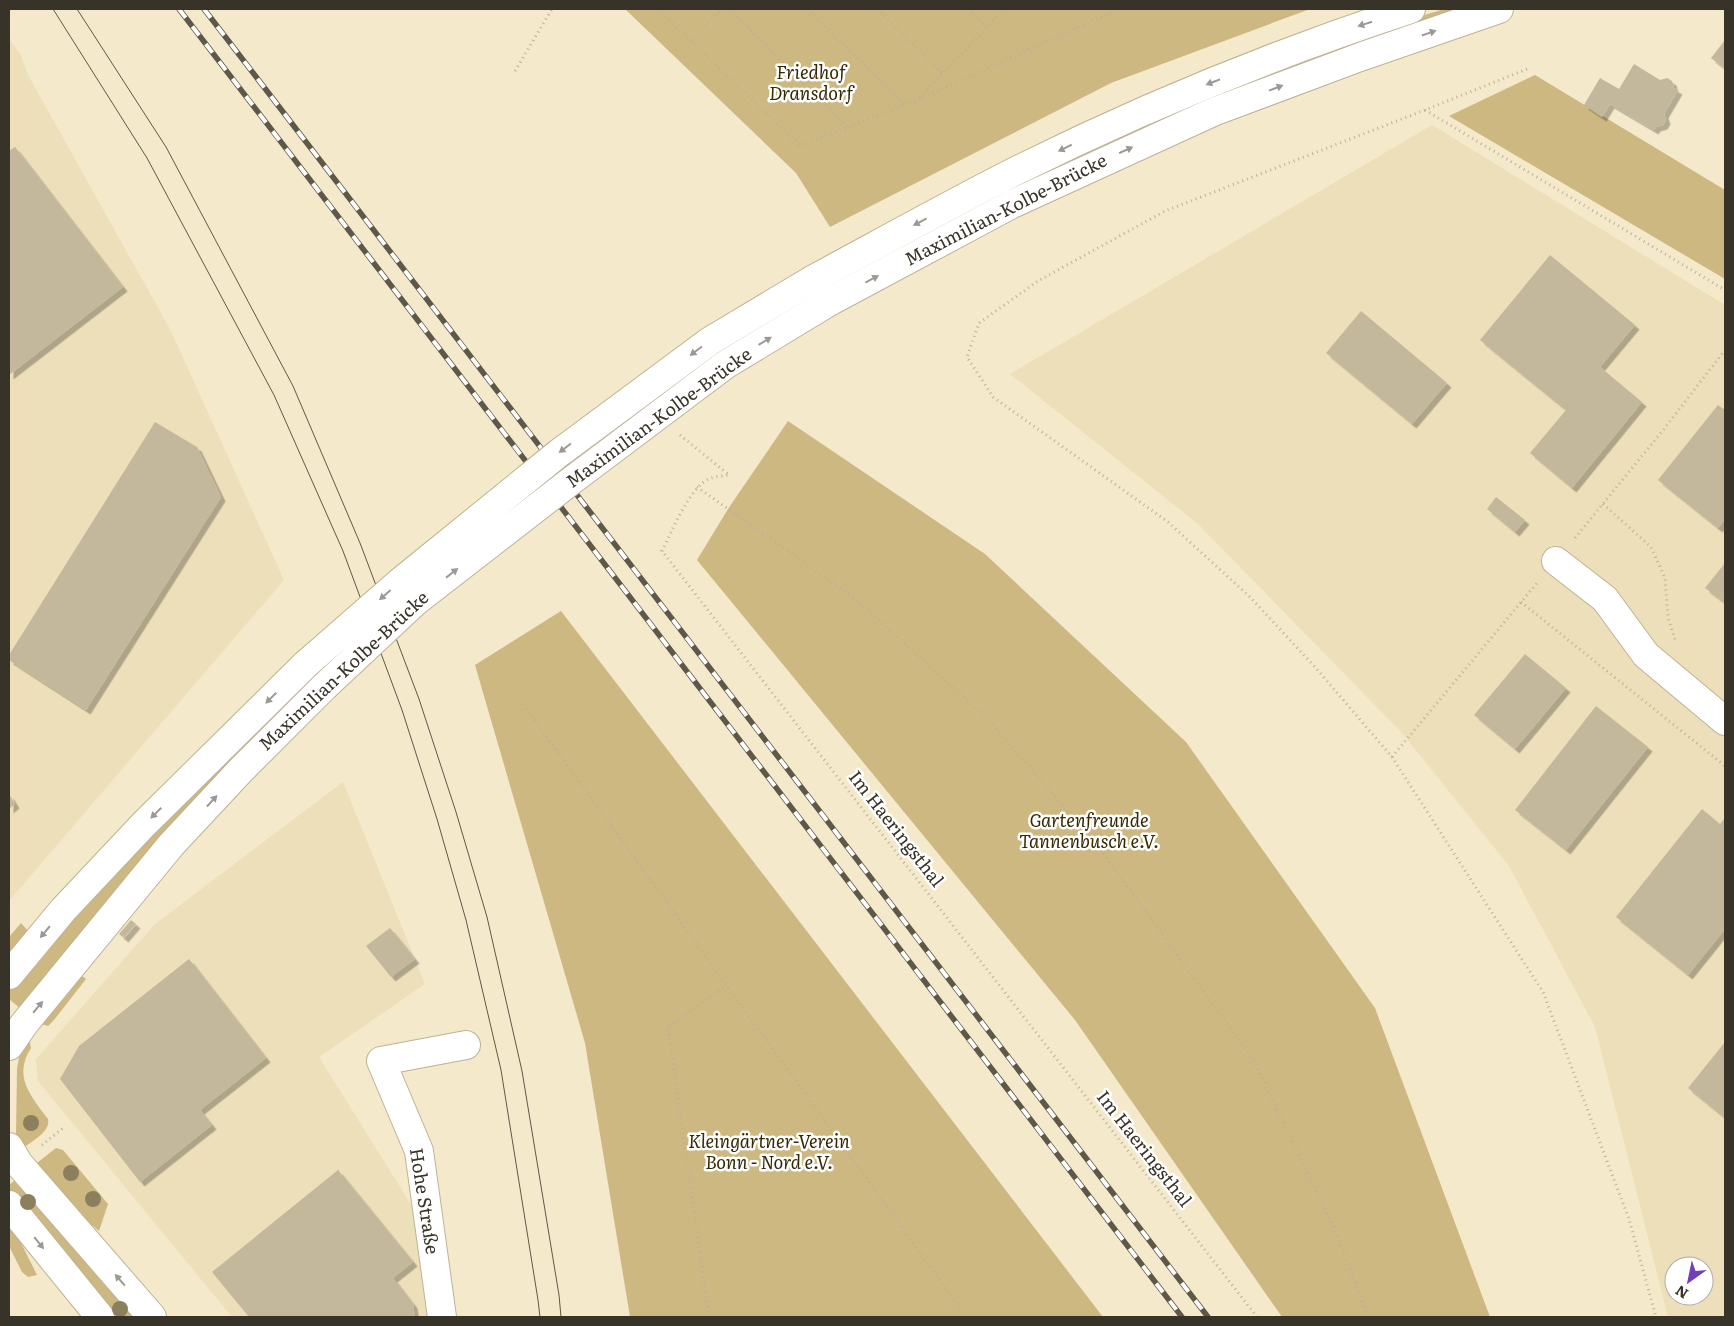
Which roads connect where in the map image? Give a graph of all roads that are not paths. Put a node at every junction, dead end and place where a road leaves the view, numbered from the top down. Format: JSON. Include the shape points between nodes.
{"nodes":[{"id":1,"x":1411,"y":9,"type":"edge"},
{"id":2,"x":1499,"y":9,"type":"edge"},
{"id":3,"x":1556,"y":561,"type":"dead end"},
{"id":4,"x":1725,"y":721,"type":"edge"},
{"id":5,"x":9,"y":975,"type":"edge"},
{"id":6,"x":466,"y":1045,"type":"dead end"},
{"id":7,"x":9,"y":1046,"type":"edge"},
{"id":8,"x":9,"y":1147,"type":"edge"},
{"id":9,"x":9,"y":1205,"type":"edge"},
{"id":10,"x":100,"y":1317,"type":"edge"},
{"id":11,"x":152,"y":1317,"type":"edge"},
{"id":12,"x":442,"y":1317,"type":"edge"}],
"edges":[{"from":1,"to":5,"type":"street","name":"Maximilian-Kolbe-Brücke","one_way":true,"bridge":true,"via":[[1201,87],[1095,134],[1003,178],[812,280],[710,341],[559,453],[400,582],[306,664],[143,825],[63,910]]},
{"from":7,"to":2,"type":"street","name":"Maximilian-Kolbe-Brücke","one_way":true,"bridge":true,"via":[[171,845],[240,770],[324,687],[415,602],[725,365],[829,302],[1012,204],[1213,112]]},
{"from":3,"to":4,"type":"street","via":[[1605,599],[1646,655]]},
{"from":6,"to":12,"type":"street","name":"Hohe Straße","via":[[381,1061],[419,1151]]},
{"from":11,"to":8,"type":"street","one_way":true,"via":[[19,1164]]},
{"from":9,"to":10,"type":"street","one_way":true}]}
